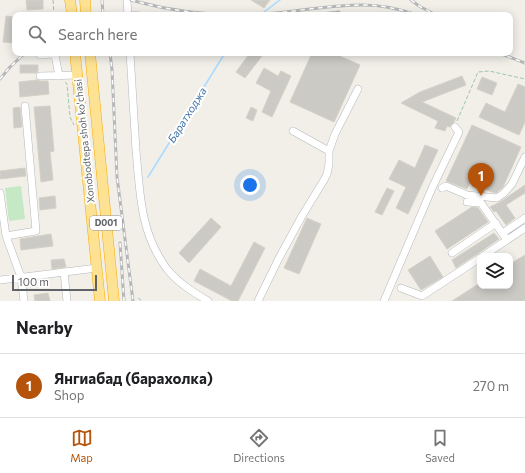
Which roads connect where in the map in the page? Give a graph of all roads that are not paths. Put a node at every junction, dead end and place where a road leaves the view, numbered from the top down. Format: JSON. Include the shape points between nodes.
{"nodes":[{"id":1,"x":70,"y":0,"type":"edge"},
{"id":2,"x":85,"y":0,"type":"edge"},
{"id":3,"x":127,"y":0,"type":"edge"},
{"id":4,"x":72,"y":12,"type":"edge"},
{"id":5,"x":86,"y":12,"type":"edge"},
{"id":6,"x":128,"y":12,"type":"edge"},
{"id":7,"x":55,"y":56,"type":"edge"},
{"id":8,"x":75,"y":56,"type":"edge"},
{"id":9,"x":90,"y":56,"type":"edge"},
{"id":10,"x":130,"y":56,"type":"edge"},
{"id":11,"x":78,"y":75,"type":"junction"},
{"id":12,"x":40,"y":76,"type":"dead end"},
{"id":13,"x":60,"y":77,"type":"junction"},
{"id":14,"x":358,"y":89,"type":"dead end"},
{"id":15,"x":25,"y":106,"type":"dead end"},
{"id":16,"x":454,"y":126,"type":"road end"},
{"id":17,"x":293,"y":131,"type":"dead end"},
{"id":18,"x":329,"y":150,"type":"junction"},
{"id":19,"x":525,"y":157,"type":"edge"},
{"id":20,"x":442,"y":188,"type":"dead end"},
{"id":21,"x":0,"y":193,"type":"edge"},
{"id":22,"x":468,"y":202,"type":"dead end"},
{"id":23,"x":525,"y":218,"type":"edge"},
{"id":24,"x":496,"y":223,"type":"junction"},
{"id":25,"x":525,"y":228,"type":"edge"},
{"id":26,"x":503,"y":233,"type":"junction"},
{"id":27,"x":6,"y":236,"type":"junction"},
{"id":28,"x":507,"y":240,"type":"junction"},
{"id":29,"x":452,"y":253,"type":"dead end"},
{"id":30,"x":488,"y":253,"type":"edge"},
{"id":31,"x":477,"y":260,"type":"edge"},
{"id":32,"x":97,"y":268,"type":"junction"},
{"id":33,"x":64,"y":272,"type":"junction"},
{"id":34,"x":21,"y":277,"type":"junction"},
{"id":35,"x":0,"y":280,"type":"edge"},
{"id":36,"x":401,"y":288,"type":"dead end"},
{"id":37,"x":24,"y":301,"type":"edge"},
{"id":38,"x":67,"y":301,"type":"edge"},
{"id":39,"x":100,"y":301,"type":"edge"},
{"id":40,"x":114,"y":301,"type":"edge"},
{"id":41,"x":208,"y":301,"type":"edge"},
{"id":42,"x":258,"y":301,"type":"edge"},
{"id":43,"x":384,"y":301,"type":"edge"}],
"edges":[{"from":1,"to":4,"type":"highway"},
{"from":2,"to":5,"type":"highway"},
{"from":3,"to":6,"type":"street"},
{"from":7,"to":13,"type":"street"},
{"from":8,"to":11,"type":"highway","name":"Xonobodtepa shoh ko'chasi","number":"D001"},
{"from":9,"to":40,"type":"highway","name":"Xonobodtepa shoh ko'chasi","number":"D001"},
{"from":10,"to":41,"type":"street","via":[[141,205],[146,228],[168,270],[180,282]]},
{"from":11,"to":13,"type":"street"},
{"from":11,"to":32,"type":"highway","name":"Xonobodtepa shoh ko'chasi","number":"D001"},
{"from":12,"to":13,"type":"street"},
{"from":14,"to":18,"type":"street"},
{"from":15,"to":27,"type":"street","via":[[36,231]]},
{"from":16,"to":43,"type":"street","via":[[459,132]]},
{"from":17,"to":18,"type":"street"},
{"from":18,"to":42,"type":"street","via":[[327,174],[282,252]]},
{"from":19,"to":20,"type":"street","via":[[512,184],[496,198],[467,195],[446,186]]},
{"from":21,"to":27,"type":"street"},
{"from":22,"to":24,"type":"street","via":[[481,203]]},
{"from":23,"to":26,"type":"street"},
{"from":24,"to":26,"type":"street"},
{"from":24,"to":29,"type":"street"},
{"from":25,"to":28,"type":"street"},
{"from":26,"to":28,"type":"street"},
{"from":27,"to":34,"type":"street"},
{"from":28,"to":30,"type":"street"},
{"from":31,"to":36,"type":"street","via":[[422,296]]},
{"from":32,"to":33,"type":"street"},
{"from":32,"to":39,"type":"highway","name":"Xonobodtepa shoh ko'chasi","number":"D001"},
{"from":33,"to":34,"type":"street"},
{"from":33,"to":38,"type":"street"},
{"from":34,"to":35,"type":"street"},
{"from":34,"to":37,"type":"street"}]}
